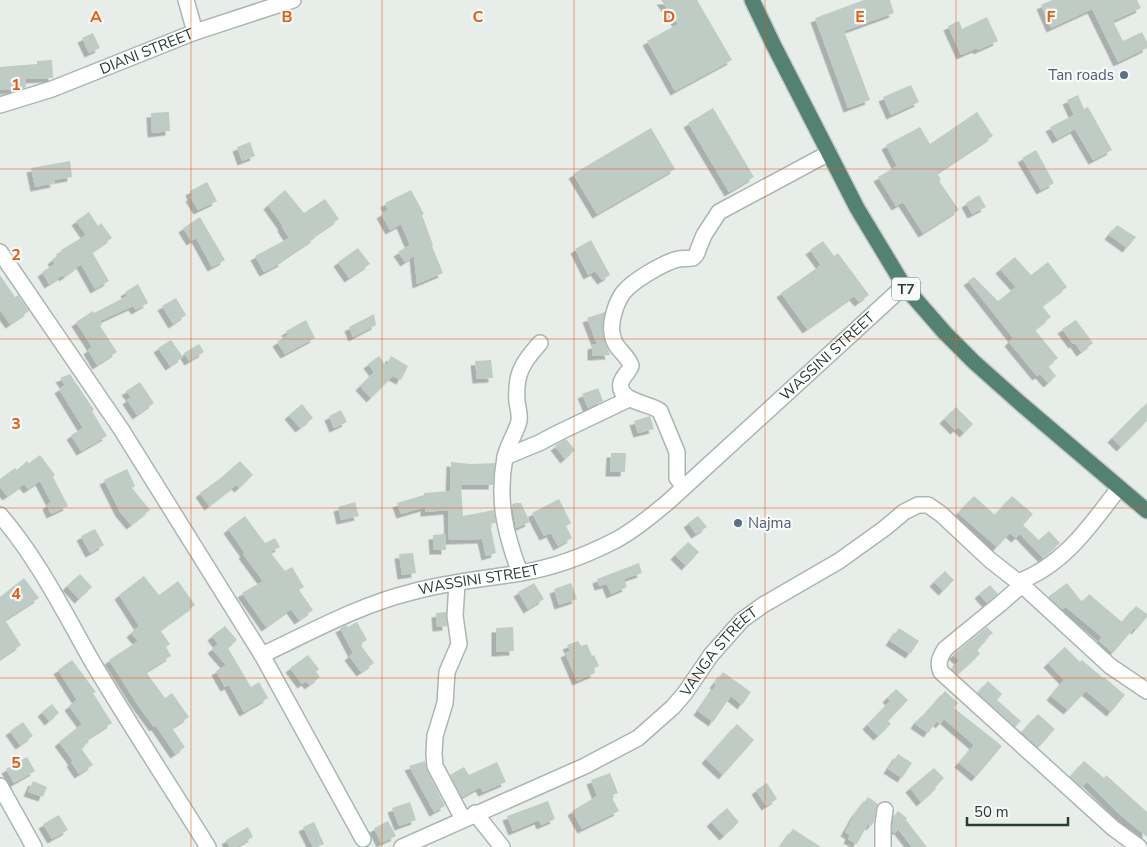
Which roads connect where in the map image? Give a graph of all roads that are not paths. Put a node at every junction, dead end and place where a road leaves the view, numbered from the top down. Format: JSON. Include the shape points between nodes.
{"nodes":[{"id":1,"x":186,"y":0,"type":"edge"},
{"id":2,"x":293,"y":0,"type":"edge"},
{"id":3,"x":752,"y":0,"type":"edge"},
{"id":4,"x":195,"y":32,"type":"junction"},
{"id":5,"x":0,"y":105,"type":"edge"},
{"id":6,"x":828,"y":153,"type":"junction"},
{"id":7,"x":0,"y":252,"type":"edge"},
{"id":8,"x":904,"y":286,"type":"junction"},
{"id":9,"x":540,"y":343,"type":"dead end"},
{"id":10,"x":629,"y":399,"type":"junction"},
{"id":11,"x":505,"y":457,"type":"junction"},
{"id":12,"x":684,"y":486,"type":"junction"},
{"id":13,"x":1119,"y":488,"type":"junction"},
{"id":14,"x":1147,"y":510,"type":"edge"},
{"id":15,"x":0,"y":515,"type":"edge"},
{"id":16,"x":520,"y":573,"type":"junction"},
{"id":17,"x":457,"y":583,"type":"junction"},
{"id":18,"x":1020,"y":583,"type":"junction"},
{"id":19,"x":262,"y":655,"type":"junction"},
{"id":20,"x":1147,"y":691,"type":"edge"},
{"id":21,"x":0,"y":786,"type":"edge"},
{"id":22,"x":885,"y":810,"type":"dead end"},
{"id":23,"x":469,"y":816,"type":"junction"},
{"id":24,"x":363,"y":839,"type":"dead end"},
{"id":25,"x":34,"y":847,"type":"edge"},
{"id":26,"x":208,"y":847,"type":"edge"},
{"id":27,"x":402,"y":847,"type":"edge"},
{"id":28,"x":502,"y":847,"type":"edge"},
{"id":29,"x":883,"y":847,"type":"edge"},
{"id":30,"x":1138,"y":847,"type":"edge"}],
"edges":[{"from":1,"to":4,"type":"street"},
{"from":2,"to":4,"type":"street","name":"DIANI STREET"},
{"from":3,"to":6,"type":"highway","number":"T7"},
{"from":4,"to":5,"type":"street","name":"DIANI STREET","via":[[52,89]]},
{"from":6,"to":8,"type":"highway","number":"T7"},
{"from":6,"to":10,"type":"street","via":[[719,212],[693,258],[680,258],[658,268],[623,293],[611,331],[619,351],[630,364],[621,382]]},
{"from":7,"to":19,"type":"street","via":[[121,429]]},
{"from":8,"to":12,"type":"street","name":"WASSINI STREET"},
{"from":8,"to":13,"type":"highway","number":"T7","via":[[974,362]]},
{"from":9,"to":11,"type":"street","via":[[520,373],[517,394],[520,418]]},
{"from":10,"to":11,"type":"street"},
{"from":10,"to":12,"type":"street","via":[[660,411],[677,452],[677,478]]},
{"from":11,"to":16,"type":"street","via":[[503,513],[507,538]]},
{"from":12,"to":16,"type":"street","name":"WASSINI STREET","via":[[647,519],[618,539],[565,561]]},
{"from":13,"to":14,"type":"highway","number":"T7"},
{"from":13,"to":18,"type":"street","via":[[1079,540],[1046,568]]},
{"from":15,"to":26,"type":"street","via":[[44,576],[94,664]]},
{"from":16,"to":17,"type":"street","name":"WASSINI STREET"},
{"from":17,"to":19,"type":"street","name":"WASSINI STREET","via":[[410,592],[359,609]]},
{"from":17,"to":23,"type":"street","via":[[455,616],[459,644],[447,672],[445,703],[435,736],[434,754],[435,766]]},
{"from":18,"to":20,"type":"street","name":"VANGA STREET","via":[[1110,666]]},
{"from":18,"to":23,"type":"street","name":"VANGA STREET","via":[[941,514],[928,505],[918,505],[839,561],[742,620],[710,655],[673,707],[638,738],[585,766]]},
{"from":18,"to":30,"type":"street","via":[[944,649],[939,659],[941,672]]},
{"from":19,"to":24,"type":"street"},
{"from":21,"to":25,"type":"street"},
{"from":22,"to":29,"type":"street"},
{"from":23,"to":27,"type":"street","name":"VANGA STREET"},
{"from":23,"to":28,"type":"street"}]}
